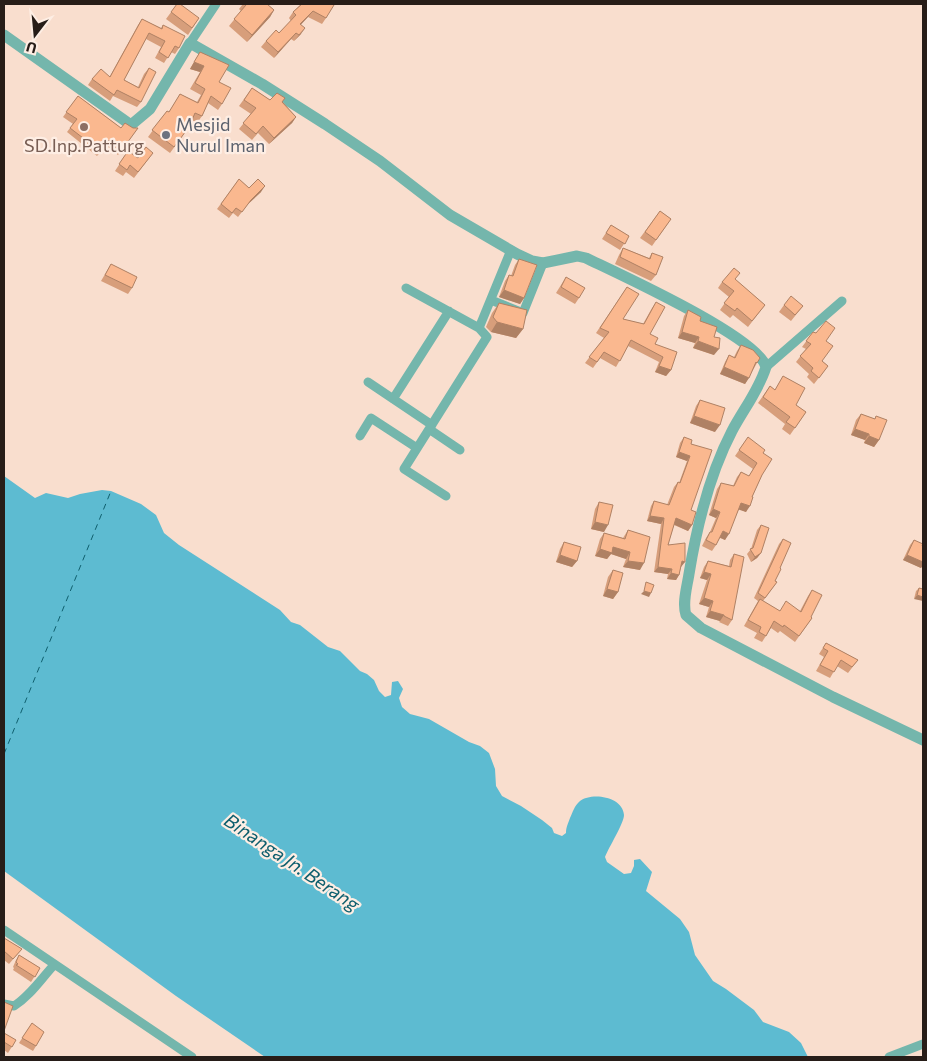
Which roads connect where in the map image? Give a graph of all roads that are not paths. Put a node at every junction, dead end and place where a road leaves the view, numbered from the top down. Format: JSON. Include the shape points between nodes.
{"nodes":[{"id":1,"x":216,"y":4,"type":"edge"},
{"id":2,"x":4,"y":35,"type":"edge"},
{"id":3,"x":190,"y":43,"type":"junction"},
{"id":4,"x":511,"y":250,"type":"junction"},
{"id":5,"x":543,"y":262,"type":"junction"},
{"id":6,"x":406,"y":288,"type":"dead end"},
{"id":7,"x":491,"y":300,"type":"junction"},
{"id":8,"x":842,"y":301,"type":"dead end"},
{"id":9,"x":449,"y":311,"type":"junction"},
{"id":10,"x":480,"y":328,"type":"junction"},
{"id":11,"x":766,"y":367,"type":"junction"},
{"id":12,"x":368,"y":382,"type":"dead end"},
{"id":13,"x":393,"y":399,"type":"junction"},
{"id":14,"x":430,"y":427,"type":"junction"},
{"id":15,"x":360,"y":436,"type":"dead end"},
{"id":16,"x":417,"y":448,"type":"junction"},
{"id":17,"x":460,"y":450,"type":"dead end"},
{"id":18,"x":446,"y":496,"type":"dead end"},
{"id":19,"x":923,"y":740,"type":"edge"},
{"id":20,"x":4,"y":930,"type":"edge"},
{"id":21,"x":54,"y":964,"type":"junction"},
{"id":22,"x":4,"y":1004,"type":"edge"},
{"id":23,"x":923,"y":1044,"type":"edge"},
{"id":24,"x":192,"y":1057,"type":"edge"},
{"id":25,"x":890,"y":1057,"type":"edge"}],
"edges":[{"from":1,"to":3,"type":"street"},
{"from":2,"to":3,"type":"street","via":[[131,125],[150,109]]},
{"from":3,"to":4,"type":"street","via":[[317,119],[380,161],[450,215]]},
{"from":4,"to":5,"type":"street","via":[[532,261]]},
{"from":4,"to":7,"type":"street"},
{"from":5,"to":7,"type":"street","via":[[523,314]]},
{"from":5,"to":11,"type":"street","via":[[577,256],[586,258],[727,330],[758,355]]},
{"from":6,"to":9,"type":"street"},
{"from":7,"to":10,"type":"street"},
{"from":8,"to":11,"type":"street"},
{"from":9,"to":10,"type":"street"},
{"from":9,"to":13,"type":"street"},
{"from":10,"to":14,"type":"street","via":[[487,337]]},
{"from":11,"to":19,"type":"street","via":[[731,432],[710,486],[691,562],[684,605],[686,616],[701,628]]},
{"from":12,"to":13,"type":"street"},
{"from":13,"to":14,"type":"street"},
{"from":14,"to":16,"type":"street"},
{"from":14,"to":17,"type":"street"},
{"from":15,"to":16,"type":"street","via":[[371,418]]},
{"from":16,"to":18,"type":"street","via":[[404,469]]},
{"from":20,"to":21,"type":"street"},
{"from":21,"to":22,"type":"street","via":[[20,1003],[14,1006]]},
{"from":21,"to":24,"type":"street"},
{"from":23,"to":25,"type":"street"}]}
